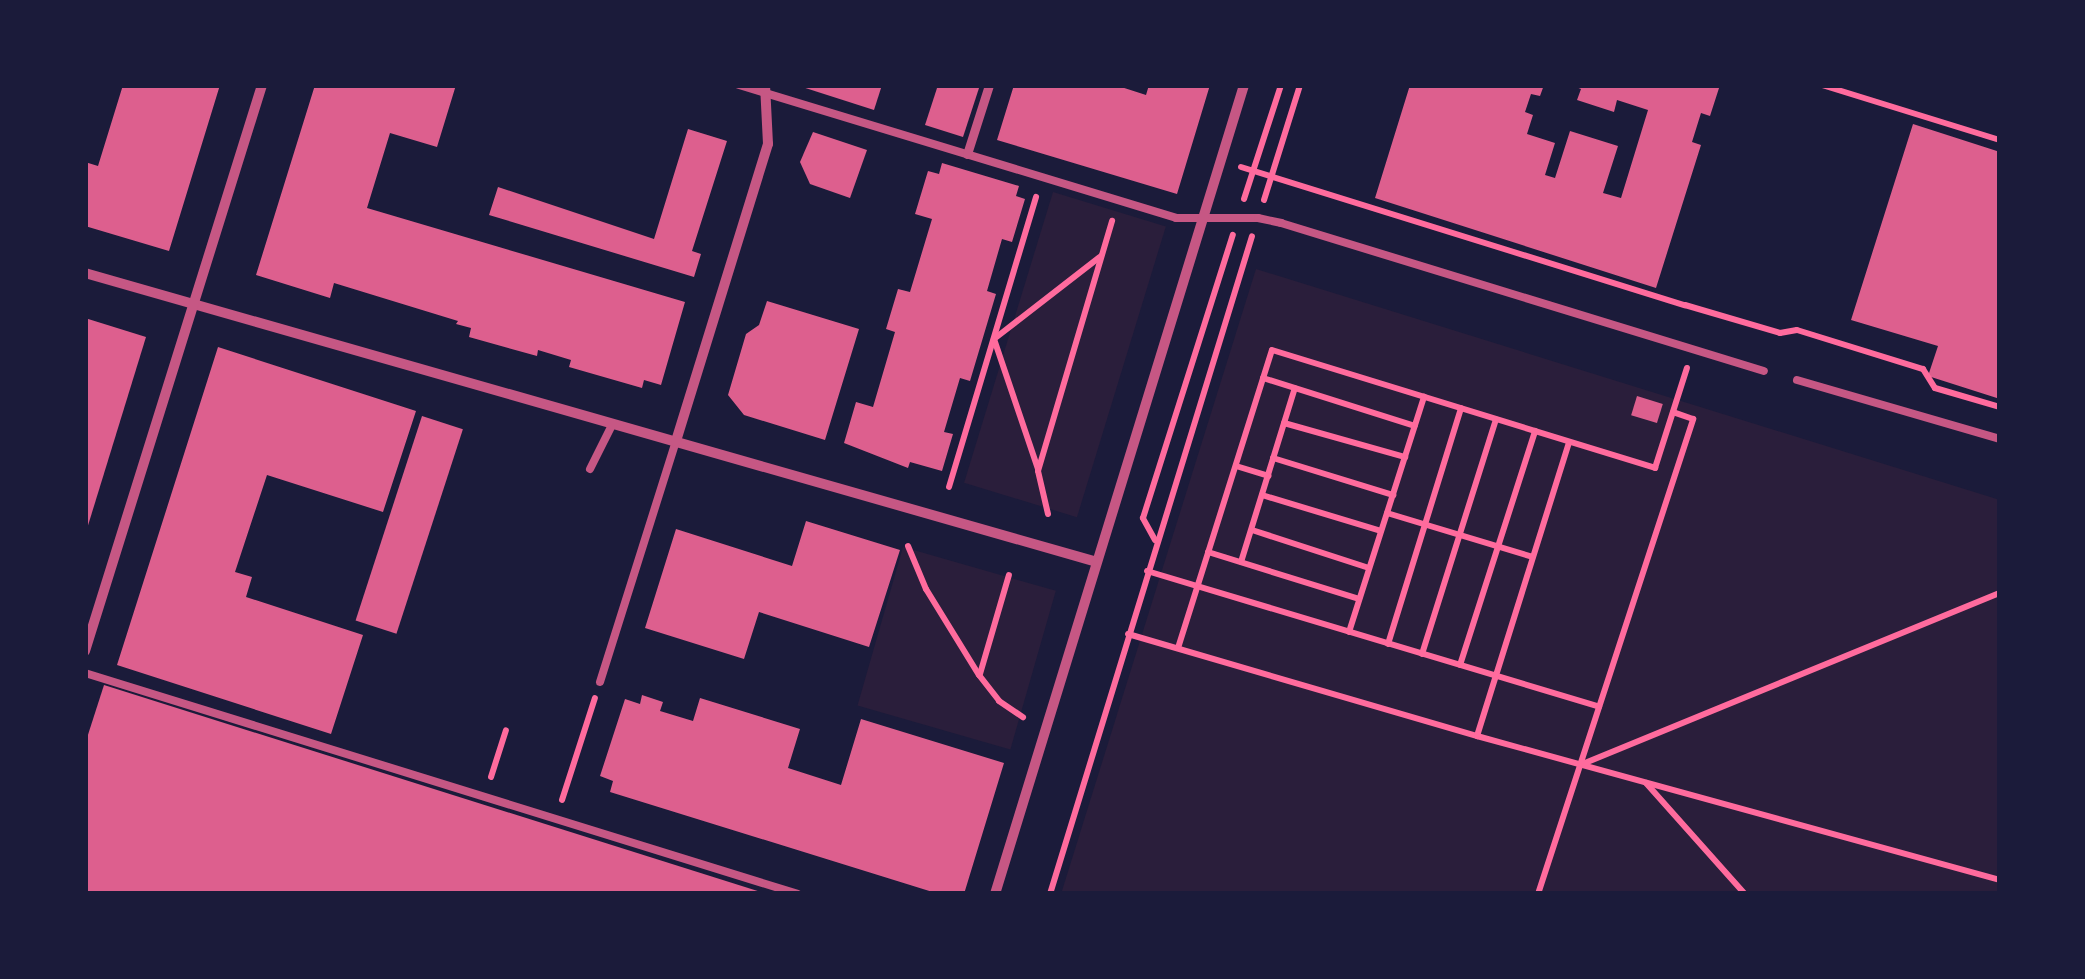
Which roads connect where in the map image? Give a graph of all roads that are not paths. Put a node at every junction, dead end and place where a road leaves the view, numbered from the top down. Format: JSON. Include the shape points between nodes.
{"nodes":[{"id":1,"x":262,"y":85,"type":"edge"},
{"id":2,"x":739,"y":85,"type":"edge"},
{"id":3,"x":990,"y":85,"type":"edge"},
{"id":4,"x":1244,"y":85,"type":"edge"},
{"id":5,"x":764,"y":88,"type":"edge"},
{"id":6,"x":967,"y":154,"type":"junction"},
{"id":7,"x":1203,"y":219,"type":"junction"},
{"id":8,"x":85,"y":273,"type":"edge"},
{"id":9,"x":192,"y":304,"type":"junction"},
{"id":10,"x":1764,"y":371,"type":"dead end"},
{"id":11,"x":1796,"y":380,"type":"dead end"},
{"id":12,"x":614,"y":424,"type":"junction"},
{"id":13,"x":2000,"y":438,"type":"edge"},
{"id":14,"x":676,"y":442,"type":"junction"},
{"id":15,"x":590,"y":470,"type":"dead end"},
{"id":16,"x":1097,"y":562,"type":"junction"},
{"id":17,"x":85,"y":651,"type":"edge"},
{"id":18,"x":85,"y":673,"type":"edge"},
{"id":19,"x":600,"y":682,"type":"road end"},
{"id":20,"x":798,"y":894,"type":"edge"},
{"id":21,"x":994,"y":894,"type":"edge"}],
"edges":[{"from":1,"to":9,"type":"street"},
{"from":2,"to":5,"type":"lane"},
{"from":3,"to":6,"type":"street"},
{"from":4,"to":7,"type":"street"},
{"from":5,"to":6,"type":"lane"},
{"from":5,"to":14,"type":"street","via":[[768,144]]},
{"from":6,"to":7,"type":"lane","via":[[1176,218]]},
{"from":7,"to":10,"type":"lane","via":[[1258,218]]},
{"from":7,"to":16,"type":"street"},
{"from":8,"to":9,"type":"street"},
{"from":9,"to":12,"type":"street"},
{"from":9,"to":17,"type":"street"},
{"from":11,"to":13,"type":"lane"},
{"from":12,"to":14,"type":"street"},
{"from":12,"to":15,"type":"lane"},
{"from":14,"to":16,"type":"street"},
{"from":14,"to":19,"type":"lane"},
{"from":16,"to":21,"type":"street"},
{"from":18,"to":20,"type":"lane"}]}
